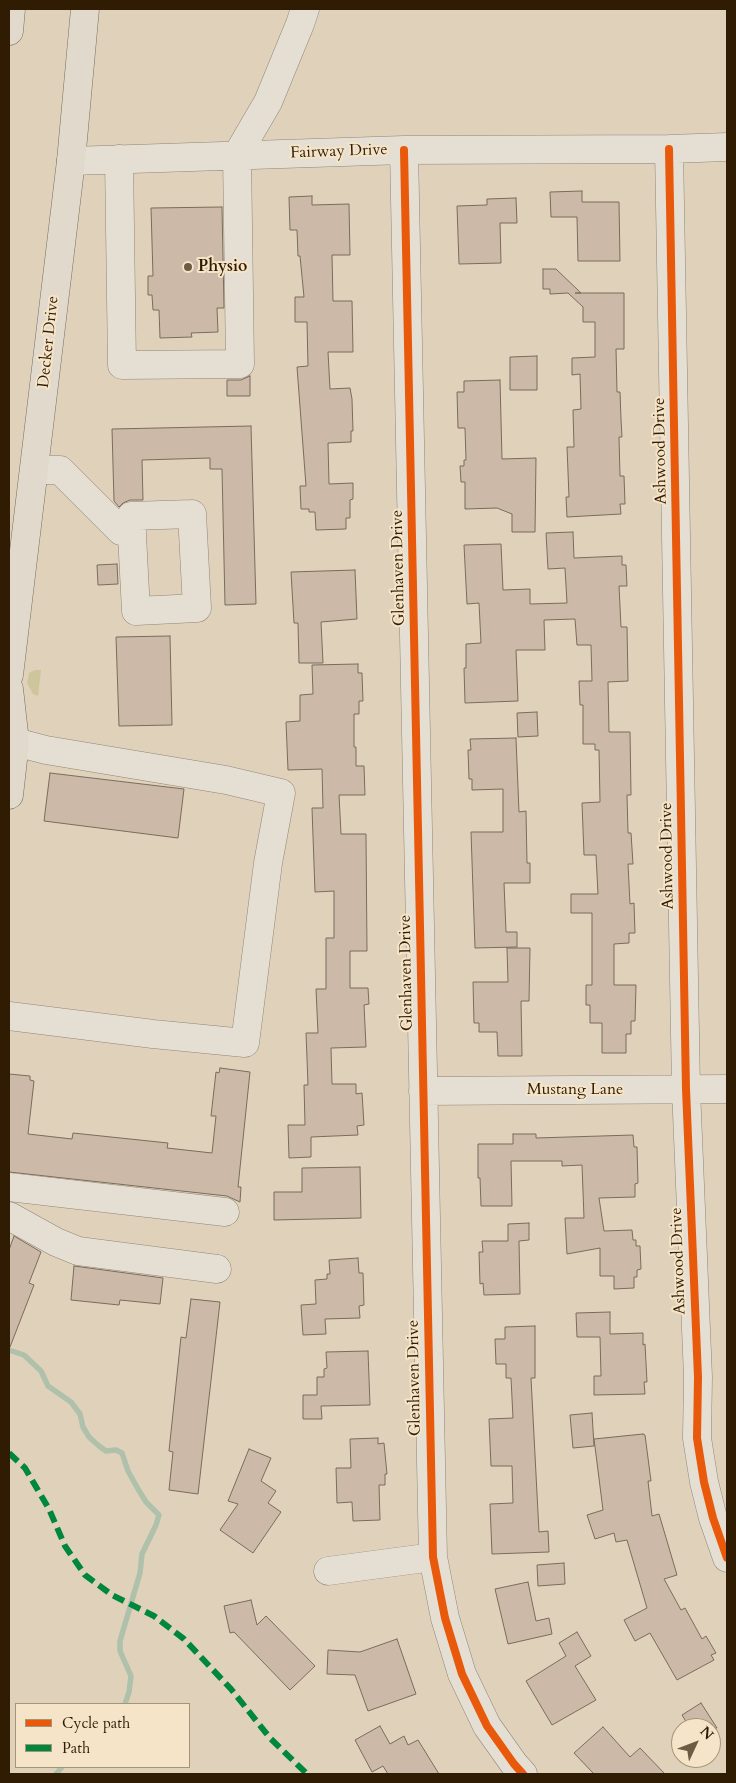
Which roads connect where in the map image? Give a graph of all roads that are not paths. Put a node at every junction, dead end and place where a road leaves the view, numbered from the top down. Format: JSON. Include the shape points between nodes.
{"nodes":[{"id":1,"x":11,"y":9,"type":"edge"},
{"id":2,"x":85,"y":9,"type":"edge"},
{"id":3,"x":305,"y":9,"type":"edge"},
{"id":4,"x":9,"y":31,"type":"edge"},
{"id":5,"x":727,"y":147,"type":"edge"},
{"id":6,"x":669,"y":149,"type":"junction"},
{"id":7,"x":404,"y":150,"type":"junction"},
{"id":8,"x":237,"y":155,"type":"junction"},
{"id":9,"x":119,"y":158,"type":"junction"},
{"id":10,"x":71,"y":161,"type":"junction"},
{"id":11,"x":35,"y":470,"type":"junction"},
{"id":12,"x":132,"y":532,"type":"dead end"},
{"id":13,"x":9,"y":675,"type":"edge"},
{"id":14,"x":9,"y":688,"type":"edge"},
{"id":15,"x":14,"y":742,"type":"junction"},
{"id":16,"x":9,"y":795,"type":"edge"},
{"id":17,"x":9,"y":1016,"type":"edge"},
{"id":18,"x":727,"y":1088,"type":"edge"},
{"id":19,"x":686,"y":1089,"type":"junction"},
{"id":20,"x":423,"y":1091,"type":"junction"},
{"id":21,"x":9,"y":1187,"type":"edge"},
{"id":22,"x":226,"y":1212,"type":"dead end"},
{"id":23,"x":9,"y":1216,"type":"edge"},
{"id":24,"x":217,"y":1269,"type":"dead end"},
{"id":25,"x":433,"y":1557,"type":"junction"},
{"id":26,"x":727,"y":1558,"type":"edge"},
{"id":27,"x":328,"y":1571,"type":"dead end"},
{"id":28,"x":523,"y":1774,"type":"edge"}],
"edges":[{"from":1,"to":4,"type":"main road"},
{"from":2,"to":10,"type":"main road","name":"Decker Drive"},
{"from":3,"to":8,"type":"street","via":[[268,102]]},
{"from":5,"to":6,"type":"street","name":"Fairway Drive"},
{"from":6,"to":7,"type":"street","name":"Fairway Drive"},
{"from":6,"to":19,"type":"street","name":"Ashwood Drive"},
{"from":7,"to":8,"type":"street","name":"Fairway Drive"},
{"from":7,"to":20,"type":"street","name":"Glenhaven Drive"},
{"from":8,"to":9,"type":"street","name":"Fairway Drive"},
{"from":8,"to":9,"type":"street","via":[[240,364],[122,365]]},
{"from":9,"to":10,"type":"street","name":"Fairway Drive"},
{"from":10,"to":11,"type":"main road","name":"Decker Drive"},
{"from":11,"to":12,"type":"street","via":[[60,470],[121,531]]},
{"from":11,"to":13,"type":"main road","name":"Decker Drive"},
{"from":14,"to":15,"type":"main road"},
{"from":15,"to":16,"type":"main road"},
{"from":15,"to":17,"type":"street","via":[[281,793],[268,863],[245,1043]]},
{"from":18,"to":19,"type":"street","name":"Mustang Lane"},
{"from":19,"to":20,"type":"street","name":"Mustang Lane"},
{"from":19,"to":26,"type":"street","name":"Ashwood Drive","via":[[698,1377],[697,1438],[713,1518]]},
{"from":20,"to":25,"type":"street","name":"Glenhaven Drive"},
{"from":21,"to":22,"type":"street"},
{"from":23,"to":24,"type":"street","via":[[78,1251]]},
{"from":25,"to":27,"type":"street"},
{"from":25,"to":28,"type":"street","name":"Glenhaven Drive","via":[[445,1618],[462,1674],[488,1726]]}]}
